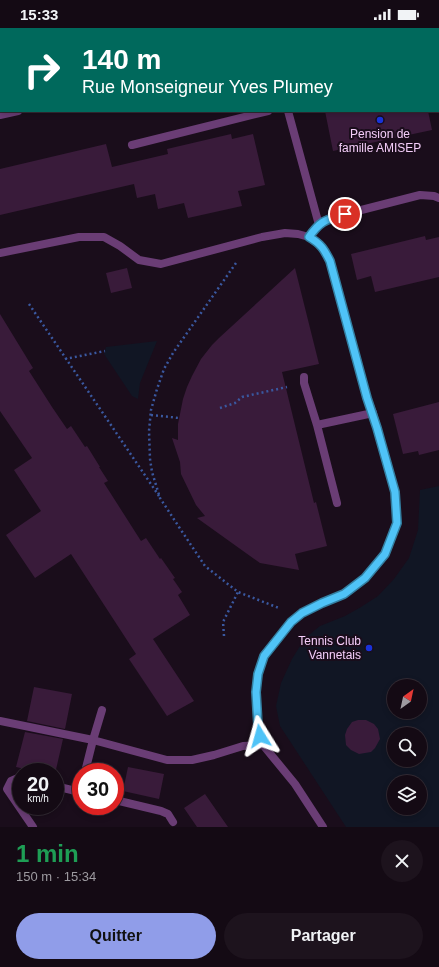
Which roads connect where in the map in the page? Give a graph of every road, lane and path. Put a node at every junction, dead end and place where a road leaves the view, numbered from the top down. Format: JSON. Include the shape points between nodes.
{"nodes":[{"id":1,"x":12,"y":112,"type":"edge"},
{"id":2,"x":264,"y":112,"type":"edge"},
{"id":3,"x":288,"y":112,"type":"edge"},
{"id":4,"x":0,"y":114,"type":"edge"},
{"id":5,"x":132,"y":145,"type":"dead end"},
{"id":6,"x":439,"y":198,"type":"edge"},
{"id":7,"x":319,"y":224,"type":"junction"},
{"id":8,"x":309,"y":237,"type":"junction"},
{"id":9,"x":252,"y":240,"type":"junction"},
{"id":10,"x":0,"y":253,"type":"edge"},
{"id":11,"x":29,"y":304,"type":"dead end"},
{"id":12,"x":105,"y":351,"type":"dead end"},
{"id":13,"x":66,"y":359,"type":"junction"},
{"id":14,"x":304,"y":380,"type":"joint"},
{"id":15,"x":220,"y":408,"type":"dead end"},
{"id":16,"x":373,"y":414,"type":"junction"},
{"id":17,"x":151,"y":415,"type":"junction"},
{"id":18,"x":179,"y":418,"type":"dead end"},
{"id":19,"x":317,"y":426,"type":"junction"},
{"id":20,"x":160,"y":498,"type":"junction"},
{"id":21,"x":336,"y":503,"type":"dead end"},
{"id":22,"x":238,"y":592,"type":"junction"},
{"id":23,"x":283,"y":606,"type":"dead end"},
{"id":24,"x":224,"y":636,"type":"dead end"},
{"id":25,"x":102,"y":710,"type":"dead end"},
{"id":26,"x":0,"y":721,"type":"edge"},
{"id":27,"x":93,"y":740,"type":"junction"},
{"id":28,"x":263,"y":745,"type":"junction"},
{"id":29,"x":87,"y":763,"type":"edge"},
{"id":30,"x":12,"y":781,"type":"edge"},
{"id":31,"x":12,"y":796,"type":"edge"},
{"id":32,"x":124,"y":802,"type":"edge"},
{"id":33,"x":25,"y":815,"type":"edge"},
{"id":34,"x":173,"y":822,"type":"dead end"},
{"id":35,"x":33,"y":827,"type":"edge"},
{"id":36,"x":323,"y":827,"type":"edge"}],
"edges":[{"from":1,"to":4,"type":"street"},
{"from":2,"to":5,"type":"street"},
{"from":3,"to":7,"type":"street"},
{"from":6,"to":7,"type":"street","via":[[420,195],[330,218]]},
{"from":7,"to":8,"type":"street"},
{"from":8,"to":9,"type":"street","via":[[285,233]]},
{"from":8,"to":16,"type":"street","via":[[318,243],[330,261]]},
{"from":9,"to":10,"type":"street","via":[[161,264],[139,260],[104,237],[78,237]]},
{"from":9,"to":17,"type":"path","via":[[173,353],[164,369]]},
{"from":11,"to":13,"type":"path"},
{"from":12,"to":13,"type":"path"},
{"from":13,"to":20,"type":"path"},
{"from":14,"to":15,"type":"path","via":[[242,397],[235,403]]},
{"from":14,"to":19,"type":"street"},
{"from":16,"to":19,"type":"street"},
{"from":16,"to":28,"type":"street","via":[[395,492],[397,523],[385,554],[365,578],[344,594],[302,613],[291,622],[264,656],[256,692],[258,726]]},
{"from":17,"to":18,"type":"path"},
{"from":17,"to":20,"type":"path","via":[[150,460]]},
{"from":19,"to":21,"type":"street"},
{"from":20,"to":22,"type":"path","via":[[205,566]]},
{"from":22,"to":23,"type":"path","via":[[279,608]]},
{"from":22,"to":24,"type":"path","via":[[224,622]]},
{"from":25,"to":27,"type":"street"},
{"from":26,"to":27,"type":"street"},
{"from":27,"to":28,"type":"street","via":[[167,760],[192,760],[243,746]]},
{"from":27,"to":29,"type":"street"},
{"from":28,"to":36,"type":"street","via":[[295,784]]},
{"from":30,"to":31,"type":"street","via":[[7,789]]},
{"from":32,"to":34,"type":"street","via":[[161,811],[168,814]]},
{"from":33,"to":35,"type":"street"}]}
